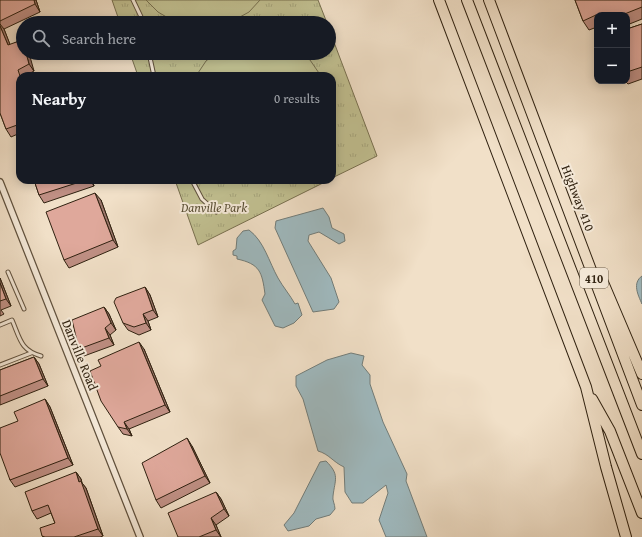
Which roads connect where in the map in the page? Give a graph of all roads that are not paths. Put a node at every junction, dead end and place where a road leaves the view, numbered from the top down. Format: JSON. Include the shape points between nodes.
{"nodes":[{"id":1,"x":133,"y":0,"type":"edge"},
{"id":2,"x":439,"y":0,"type":"edge"},
{"id":3,"x":467,"y":0,"type":"edge"},
{"id":4,"x":489,"y":0,"type":"edge"},
{"id":5,"x":141,"y":16,"type":"edge"},
{"id":6,"x":151,"y":60,"type":"edge"},
{"id":7,"x":153,"y":72,"type":"edge"},
{"id":8,"x":546,"y":150,"type":"junction"},
{"id":9,"x":0,"y":182,"type":"edge"},
{"id":10,"x":194,"y":184,"type":"edge"},
{"id":11,"x":216,"y":212,"type":"dead end"},
{"id":12,"x":8,"y":272,"type":"dead end"},
{"id":13,"x":24,"y":309,"type":"dead end"},
{"id":14,"x":0,"y":325,"type":"edge"},
{"id":15,"x":31,"y":353,"type":"junction"},
{"id":16,"x":41,"y":356,"type":"dead end"},
{"id":17,"x":0,"y":365,"type":"edge"},
{"id":18,"x":642,"y":374,"type":"edge"},
{"id":19,"x":586,"y":387,"type":"junction"},
{"id":20,"x":642,"y":405,"type":"edge"},
{"id":21,"x":642,"y":454,"type":"edge"},
{"id":22,"x":642,"y":513,"type":"edge"},
{"id":23,"x":140,"y":537,"type":"edge"},
{"id":24,"x":626,"y":537,"type":"edge"}],
"edges":[{"from":1,"to":5,"type":"lane"},
{"from":2,"to":19,"type":"highway"},
{"from":3,"to":21,"type":"highway"},
{"from":4,"to":8,"type":"highway","name":"Highway 410","number":"410"},
{"from":6,"to":7,"type":"lane"},
{"from":8,"to":18,"type":"highway"},
{"from":8,"to":20,"type":"highway","name":"Highway 410","number":"410"},
{"from":9,"to":23,"type":"street","name":"Danville Road"},
{"from":10,"to":11,"type":"lane","via":[[202,199]]},
{"from":12,"to":13,"type":"lane"},
{"from":14,"to":15,"type":"lane","via":[[12,320],[24,348]]},
{"from":15,"to":16,"type":"lane"},
{"from":15,"to":17,"type":"lane"},
{"from":19,"to":22,"type":"highway","via":[[610,431]]},
{"from":19,"to":24,"type":"highway"}]}
